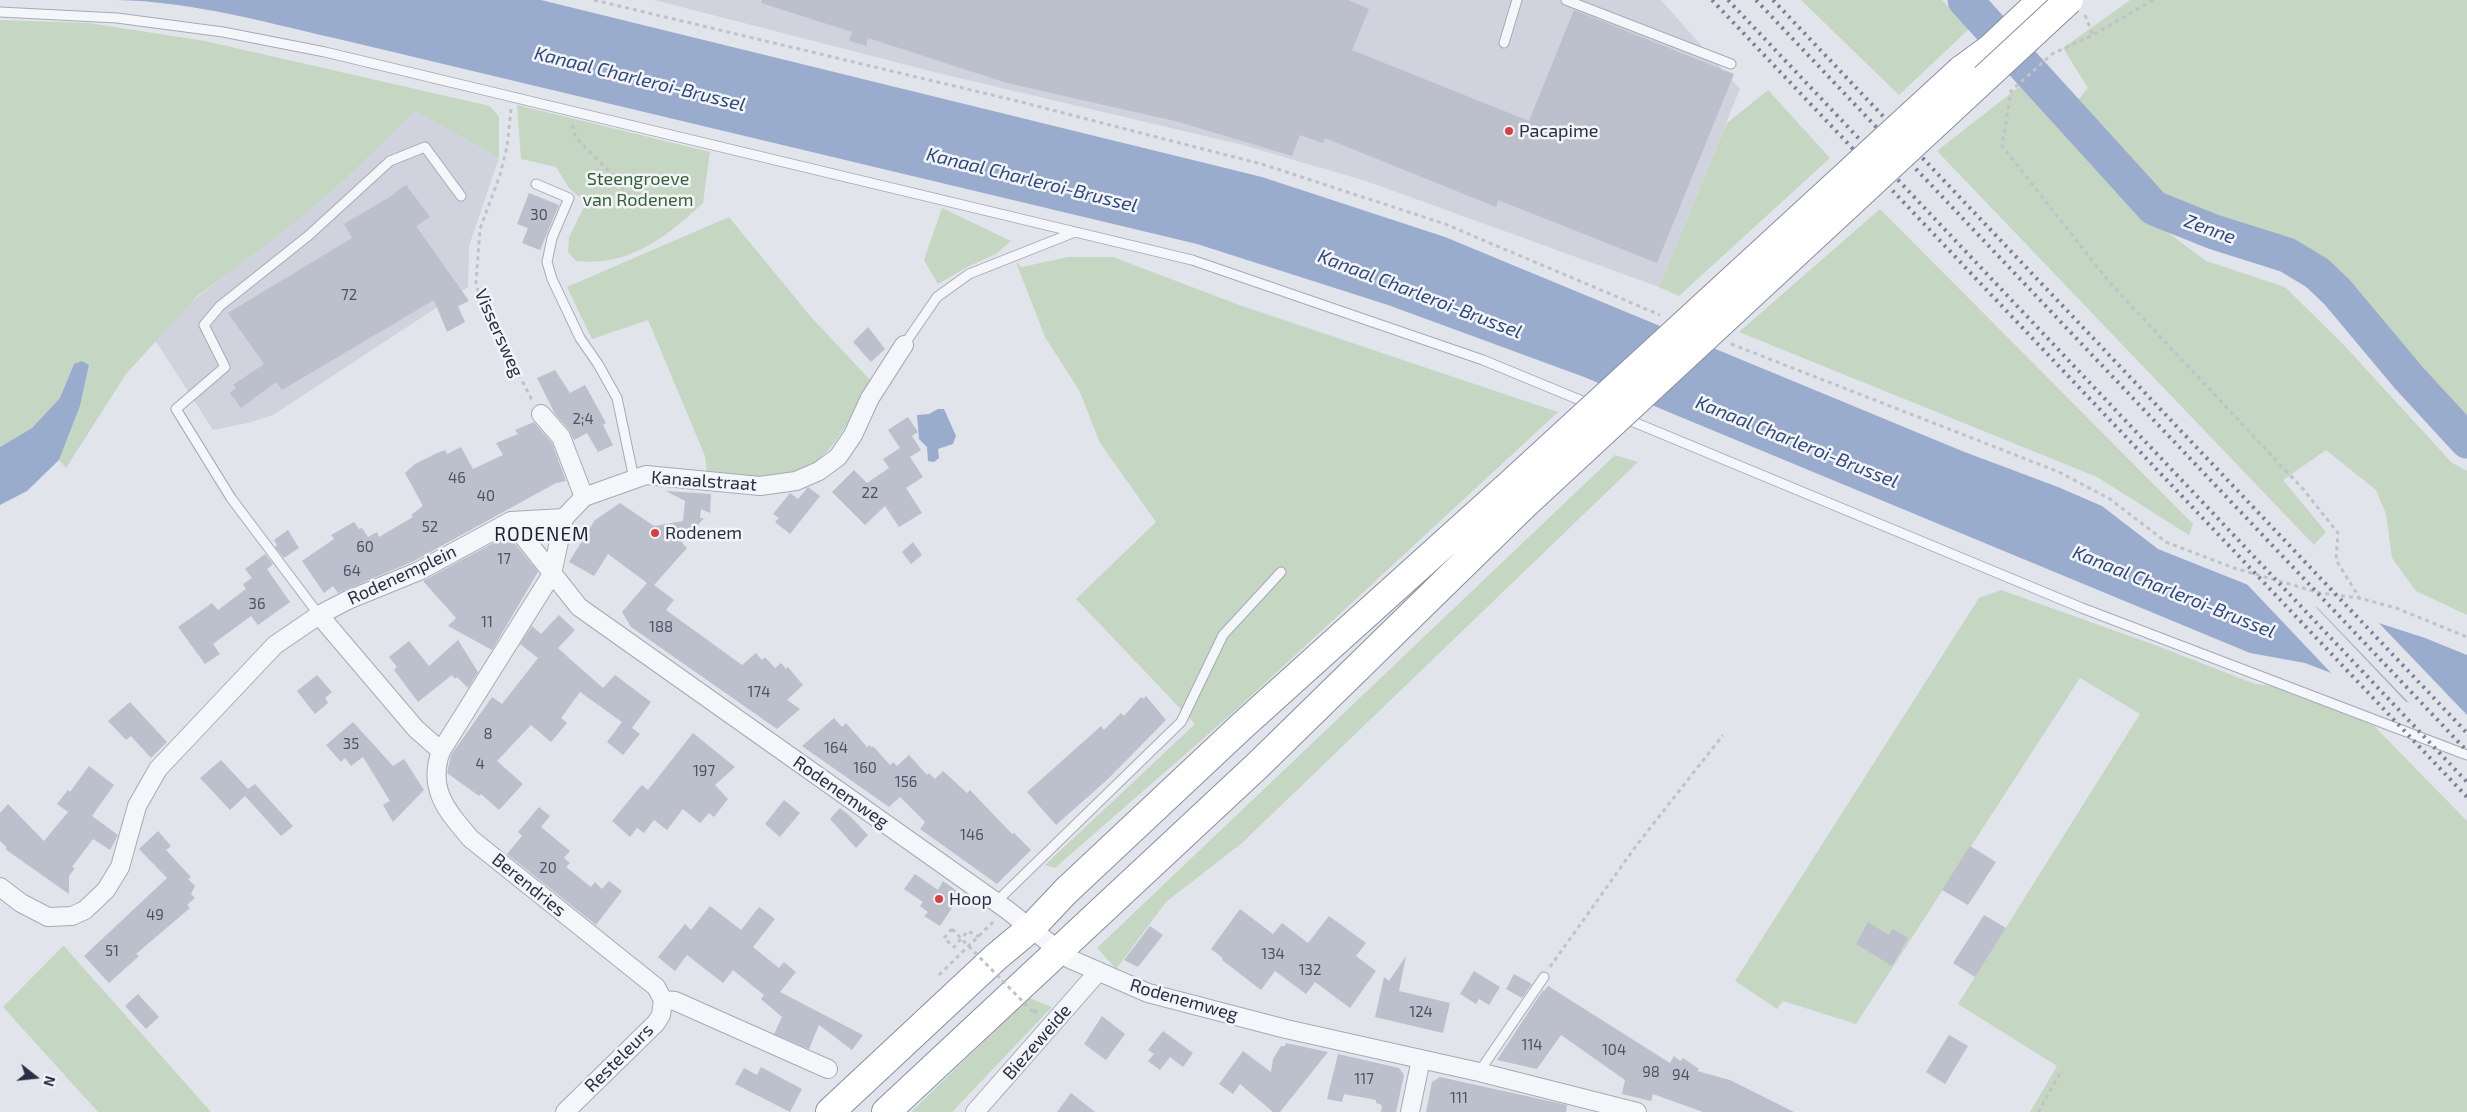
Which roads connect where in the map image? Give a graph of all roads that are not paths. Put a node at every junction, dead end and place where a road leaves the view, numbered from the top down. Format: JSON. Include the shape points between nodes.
{"nodes":[{"id":1,"x":1517,"y":0,"type":"edge"},
{"id":2,"x":1566,"y":0,"type":"edge"},
{"id":3,"x":2020,"y":0,"type":"edge"},
{"id":4,"x":2067,"y":5,"type":"edge"},
{"id":5,"x":0,"y":12,"type":"edge"},
{"id":6,"x":1504,"y":43,"type":"dead end"},
{"id":7,"x":1731,"y":64,"type":"dead end"},
{"id":8,"x":1961,"y":70,"type":"junction"},
{"id":9,"x":536,"y":184,"type":"dead end"},
{"id":10,"x":460,"y":196,"type":"dead end"},
{"id":11,"x":1076,"y":232,"type":"junction"},
{"id":12,"x":904,"y":344,"type":"joint"},
{"id":13,"x":1602,"y":409,"type":"dead end"},
{"id":14,"x":1611,"y":413,"type":"dead end"},
{"id":15,"x":541,"y":414,"type":"road end"},
{"id":16,"x":634,"y":479,"type":"junction"},
{"id":17,"x":584,"y":497,"type":"junction"},
{"id":18,"x":1515,"y":497,"type":"junction"},
{"id":19,"x":564,"y":518,"type":"junction"},
{"id":20,"x":512,"y":520,"type":"junction"},
{"id":21,"x":1281,"y":572,"type":"dead end"},
{"id":22,"x":552,"y":574,"type":"junction"},
{"id":23,"x":314,"y":608,"type":"junction"},
{"id":24,"x":441,"y":751,"type":"junction"},
{"id":25,"x":2467,"y":755,"type":"edge"},
{"id":26,"x":0,"y":887,"type":"edge"},
{"id":27,"x":996,"y":902,"type":"junction"},
{"id":28,"x":1032,"y":928,"type":"junction"},
{"id":29,"x":1060,"y":950,"type":"junction"},
{"id":30,"x":1098,"y":972,"type":"junction"},
{"id":31,"x":1544,"y":977,"type":"road end"},
{"id":32,"x":663,"y":1000,"type":"junction"},
{"id":33,"x":1421,"y":1059,"type":"junction"},
{"id":34,"x":828,"y":1069,"type":"dead end"},
{"id":35,"x":1479,"y":1072,"type":"junction"},
{"id":36,"x":565,"y":1112,"type":"edge"},
{"id":37,"x":830,"y":1112,"type":"edge"},
{"id":38,"x":886,"y":1112,"type":"edge"},
{"id":39,"x":976,"y":1112,"type":"edge"},
{"id":40,"x":1410,"y":1112,"type":"edge"},
{"id":41,"x":1638,"y":1112,"type":"edge"}],
"edges":[{"from":1,"to":6,"type":"lane"},
{"from":2,"to":7,"type":"lane"},
{"from":3,"to":8,"type":"highway"},
{"from":4,"to":8,"type":"highway","via":[[1991,48]]},
{"from":4,"to":18,"type":"highway","bridge":true},
{"from":5,"to":11,"type":"lane","via":[[117,18],[224,32],[325,52]]},
{"from":8,"to":18,"type":"highway","bridge":true},
{"from":9,"to":16,"type":"lane","via":[[569,198],[552,238],[547,262],[580,338],[617,398]]},
{"from":10,"to":23,"type":"lane","via":[[426,147],[390,161],[308,236],[220,306],[204,325],[225,367],[176,409],[231,498]]},
{"from":11,"to":12,"type":"lane","via":[[969,274],[937,297]]},
{"from":11,"to":13,"type":"lane","via":[[1192,260],[1484,360]]},
{"from":12,"to":16,"type":"street","name":"Kanaalstraat","via":[[870,398],[853,435],[838,457],[819,471],[796,481],[760,486],[646,475]]},
{"from":14,"to":25,"type":"lane","via":[[2082,608]]},
{"from":15,"to":17,"type":"street","via":[[561,437]]},
{"from":16,"to":17,"type":"street","name":"Kanaalstraat"},
{"from":17,"to":19,"type":"street","name":"Kanaalstraat"},
{"from":18,"to":28,"type":"highway","via":[[1243,725],[1066,890]]},
{"from":18,"to":29,"type":"highway","via":[[1258,765]]},
{"from":19,"to":20,"type":"street","name":"Rodenemplein"},
{"from":19,"to":22,"type":"street"},
{"from":20,"to":22,"type":"street"},
{"from":20,"to":23,"type":"street","name":"Rodenemplein","via":[[419,571],[348,600]]},
{"from":21,"to":27,"type":"lane","via":[[1223,635],[1181,722]]},
{"from":22,"to":24,"type":"street"},
{"from":22,"to":27,"type":"street","name":"Rodenemweg","via":[[579,606]]},
{"from":23,"to":24,"type":"street","via":[[416,729]]},
{"from":23,"to":26,"type":"street","via":[[158,769],[137,806],[120,866],[106,890],[85,910],[72,916],[48,917]]},
{"from":24,"to":32,"type":"street","name":"Berendries","via":[[435,766],[435,784],[455,820],[471,839],[656,987]]},
{"from":27,"to":28,"type":"street","name":"Rodenemweg"},
{"from":28,"to":29,"type":"street","name":"Rodenemweg"},
{"from":28,"to":37,"type":"highway","via":[[996,957]]},
{"from":29,"to":30,"type":"street","name":"Rodenemweg","via":[[1070,959]]},
{"from":29,"to":38,"type":"highway"},
{"from":30,"to":33,"type":"street","name":"Rodenemweg","via":[[1148,993]]},
{"from":30,"to":39,"type":"street","name":"Biezeweide"},
{"from":31,"to":35,"type":"lane"},
{"from":32,"to":34,"type":"street","via":[[688,1006]]},
{"from":32,"to":36,"type":"street","name":"Resteleurs","via":[[656,1023]]},
{"from":33,"to":35,"type":"street","name":"Rodenemweg"},
{"from":33,"to":40,"type":"street"},
{"from":35,"to":41,"type":"street","name":"Rodenemweg"}]}
